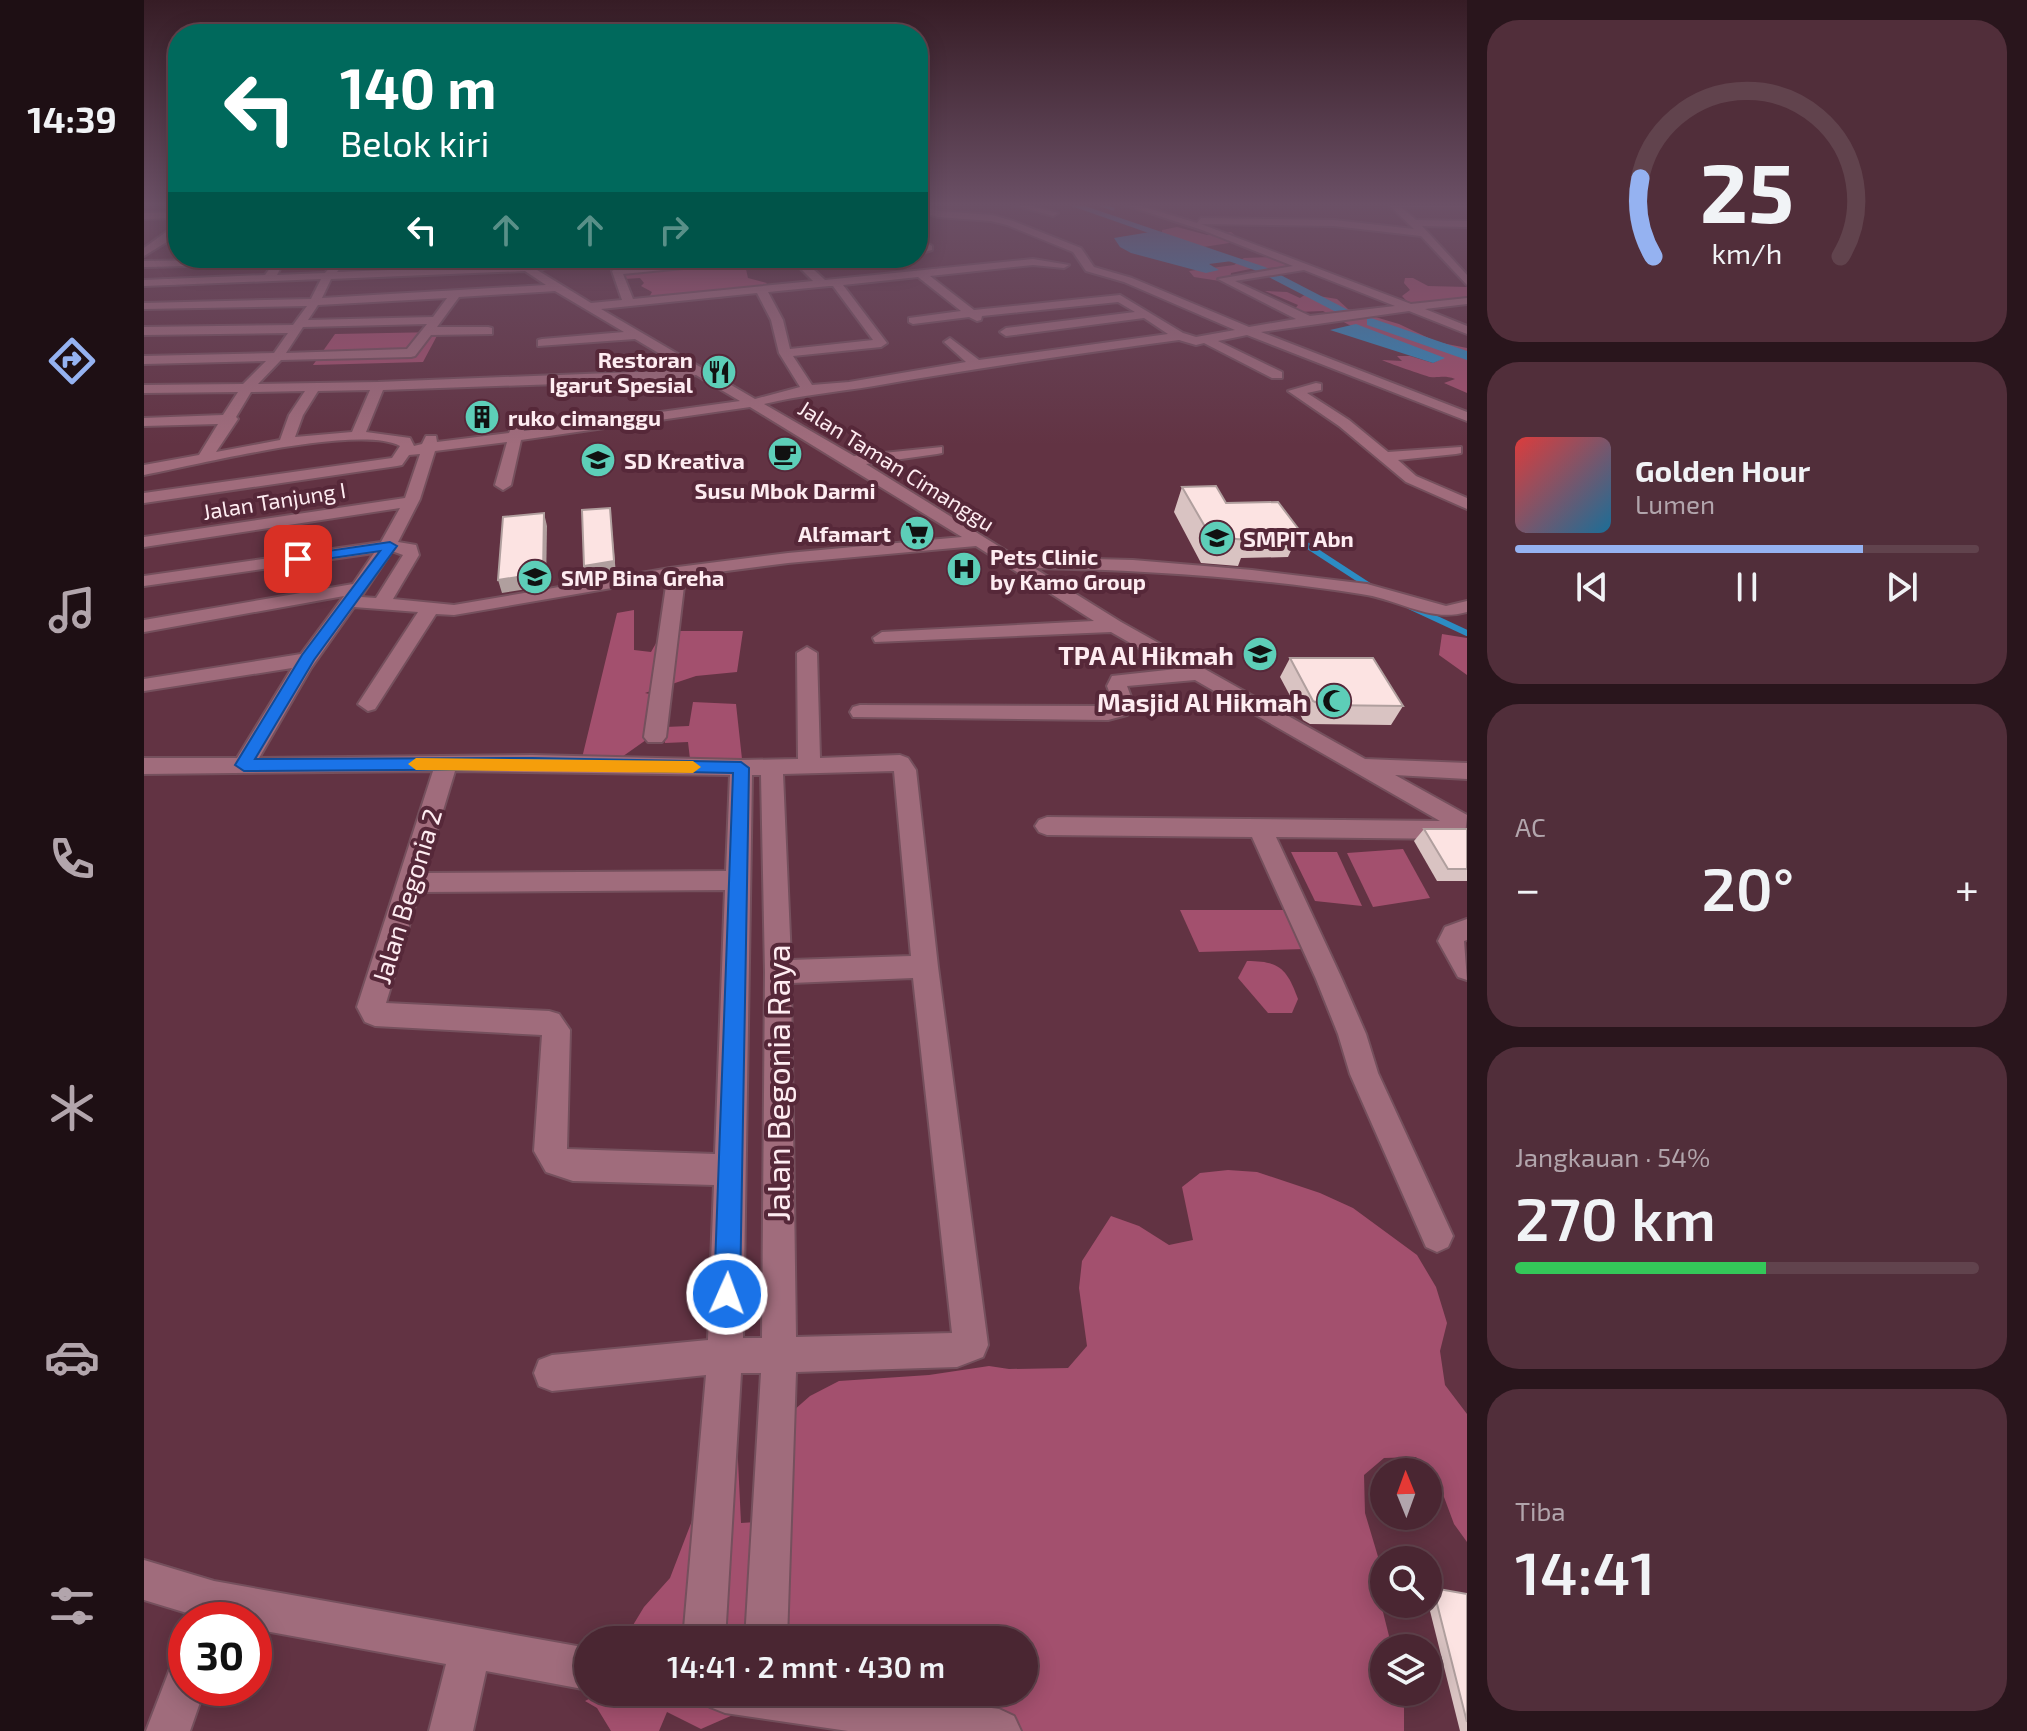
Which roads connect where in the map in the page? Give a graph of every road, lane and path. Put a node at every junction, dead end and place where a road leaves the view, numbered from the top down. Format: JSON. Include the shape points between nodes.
{"nodes":[{"id":1,"x":324,"y":284,"type":"edge"},
{"id":2,"x":550,"y":284,"type":"edge"},
{"id":3,"x":619,"y":284,"type":"edge"},
{"id":4,"x":830,"y":284,"type":"joint"},
{"id":5,"x":938,"y":284,"type":"edge"},
{"id":6,"x":1137,"y":284,"type":"edge"},
{"id":7,"x":1233,"y":284,"type":"edge"},
{"id":8,"x":1349,"y":284,"type":"edge"},
{"id":9,"x":557,"y":288,"type":"junction"},
{"id":10,"x":762,"y":292,"type":"junction"},
{"id":11,"x":456,"y":294,"type":"junction"},
{"id":12,"x":1467,"y":301,"type":"edge"},
{"id":13,"x":315,"y":302,"type":"junction"},
{"id":14,"x":629,"y":303,"type":"junction"},
{"id":15,"x":144,"y":306,"type":"edge"},
{"id":16,"x":590,"y":307,"type":"junction"},
{"id":17,"x":1411,"y":307,"type":"junction"},
{"id":18,"x":970,"y":314,"type":"junction"},
{"id":19,"x":1146,"y":314,"type":"junction"},
{"id":20,"x":913,"y":320,"type":"dead end"},
{"id":21,"x":1308,"y":320,"type":"junction"},
{"id":22,"x":433,"y":325,"type":"junction"},
{"id":23,"x":298,"y":326,"type":"junction"},
{"id":24,"x":488,"y":330,"type":"dead end"},
{"id":25,"x":1467,"y":330,"type":"edge"},
{"id":26,"x":144,"y":331,"type":"edge"},
{"id":27,"x":1006,"y":332,"type":"junction"},
{"id":28,"x":1251,"y":332,"type":"junction"},
{"id":29,"x":637,"y":335,"type":"junction"},
{"id":30,"x":1182,"y":338,"type":"junction"},
{"id":31,"x":1207,"y":340,"type":"junction"},
{"id":32,"x":950,"y":342,"type":"dead end"},
{"id":33,"x":542,"y":343,"type":"dead end"},
{"id":34,"x":785,"y":353,"type":"junction"},
{"id":35,"x":1036,"y":356,"type":"junction"},
{"id":36,"x":277,"y":357,"type":"junction"},
{"id":37,"x":144,"y":360,"type":"edge"},
{"id":38,"x":976,"y":364,"type":"junction"},
{"id":39,"x":945,"y":370,"type":"junction"},
{"id":40,"x":699,"y":371,"type":"junction"},
{"id":41,"x":1277,"y":375,"type":"dead end"},
{"id":42,"x":378,"y":386,"type":"junction"},
{"id":43,"x":247,"y":387,"type":"junction"},
{"id":44,"x":314,"y":387,"type":"junction"},
{"id":45,"x":1316,"y":387,"type":"dead end"},
{"id":46,"x":144,"y":389,"type":"edge"},
{"id":47,"x":808,"y":389,"type":"junction"},
{"id":48,"x":748,"y":400,"type":"junction"},
{"id":49,"x":1467,"y":417,"type":"edge"},
{"id":50,"x":231,"y":419,"type":"junction"},
{"id":51,"x":144,"y":422,"type":"edge"},
{"id":52,"x":515,"y":434,"type":"junction"},
{"id":53,"x":358,"y":435,"type":"junction"},
{"id":54,"x":286,"y":443,"type":"junction"},
{"id":55,"x":428,"y":449,"type":"junction"},
{"id":56,"x":937,"y":450,"type":"dead end"},
{"id":57,"x":1456,"y":450,"type":"dead end"},
{"id":58,"x":157,"y":451,"type":"dead end"},
{"id":59,"x":403,"y":451,"type":"junction"},
{"id":60,"x":208,"y":454,"type":"junction"},
{"id":61,"x":1385,"y":457,"type":"junction"},
{"id":62,"x":852,"y":461,"type":"junction"},
{"id":63,"x":144,"y":470,"type":"edge"},
{"id":64,"x":503,"y":485,"type":"dead end"},
{"id":65,"x":144,"y":498,"type":"edge"},
{"id":66,"x":411,"y":502,"type":"junction"},
{"id":67,"x":1467,"y":504,"type":"edge"},
{"id":68,"x":977,"y":541,"type":"junction"},
{"id":69,"x":144,"y":542,"type":"edge"},
{"id":70,"x":390,"y":546,"type":"junction"},
{"id":71,"x":1011,"y":562,"type":"junction"},
{"id":72,"x":670,"y":573,"type":"junction"},
{"id":73,"x":144,"y":581,"type":"edge"},
{"id":74,"x":353,"y":595,"type":"junction"},
{"id":75,"x":381,"y":605,"type":"junction"},
{"id":76,"x":1467,"y":606,"type":"edge"},
{"id":77,"x":429,"y":610,"type":"junction"},
{"id":78,"x":144,"y":626,"type":"edge"},
{"id":79,"x":1114,"y":626,"type":"junction"},
{"id":80,"x":882,"y":638,"type":"dead end"},
{"id":81,"x":807,"y":653,"type":"dead end"},
{"id":82,"x":308,"y":659,"type":"junction"},
{"id":83,"x":1198,"y":674,"type":"junction"},
{"id":84,"x":144,"y":685,"type":"edge"},
{"id":85,"x":368,"y":704,"type":"dead end"},
{"id":86,"x":860,"y":712,"type":"dead end"},
{"id":87,"x":655,"y":737,"type":"dead end"},
{"id":88,"x":446,"y":764,"type":"junction"},
{"id":89,"x":244,"y":765,"type":"junction"},
{"id":90,"x":809,"y":765,"type":"junction"},
{"id":91,"x":144,"y":766,"type":"edge"},
{"id":92,"x":1360,"y":766,"type":"junction"},
{"id":93,"x":757,"y":767,"type":"junction"},
{"id":94,"x":1467,"y":771,"type":"edge"},
{"id":95,"x":1047,"y":826,"type":"dead end"},
{"id":96,"x":1260,"y":828,"type":"junction"},
{"id":97,"x":1467,"y":828,"type":"edge"},
{"id":98,"x":739,"y":880,"type":"junction"},
{"id":99,"x":409,"y":883,"type":"junction"},
{"id":100,"x":1467,"y":929,"type":"edge"},
{"id":101,"x":925,"y":967,"type":"junction"},
{"id":102,"x":1467,"y":969,"type":"edge"},
{"id":103,"x":778,"y":972,"type":"junction"},
{"id":104,"x":731,"y":1170,"type":"junction"},
{"id":105,"x":1437,"y":1236,"type":"dead end"},
{"id":106,"x":725,"y":1356,"type":"junction"},
{"id":107,"x":779,"y":1357,"type":"junction"},
{"id":108,"x":552,"y":1373,"type":"dead end"},
{"id":109,"x":144,"y":1580,"type":"edge"},
{"id":110,"x":193,"y":1602,"type":"edge"},
{"id":111,"x":272,"y":1619,"type":"edge"},
{"id":112,"x":705,"y":1626,"type":"edge"},
{"id":113,"x":767,"y":1626,"type":"edge"},
{"id":114,"x":470,"y":1649,"type":"junction"},
{"id":115,"x":574,"y":1667,"type":"edge"},
{"id":116,"x":177,"y":1706,"type":"edge"},
{"id":117,"x":831,"y":1706,"type":"edge"},
{"id":118,"x":168,"y":1731,"type":"edge"},
{"id":119,"x":451,"y":1731,"type":"edge"},
{"id":120,"x":999,"y":1731,"type":"edge"}],
"edges":[{"from":1,"to":13,"type":"street"},
{"from":2,"to":9,"type":"street","name":"Jalan Taman Cimanggu"},
{"from":3,"to":14,"type":"street"},
{"from":4,"to":10,"type":"street"},
{"from":4,"to":34,"type":"street","via":[[881,343]]},
{"from":5,"to":18,"type":"street"},
{"from":6,"to":28,"type":"street"},
{"from":7,"to":21,"type":"street"},
{"from":8,"to":17,"type":"street"},
{"from":9,"to":11,"type":"street"},
{"from":9,"to":16,"type":"street","name":"Jalan Taman Cimanggu"},
{"from":10,"to":14,"type":"street"},
{"from":10,"to":34,"type":"street","via":[[777,320]]},
{"from":11,"to":13,"type":"street"},
{"from":11,"to":22,"type":"street"},
{"from":12,"to":17,"type":"street"},
{"from":13,"to":15,"type":"street"},
{"from":13,"to":23,"type":"street"},
{"from":14,"to":16,"type":"street"},
{"from":16,"to":29,"type":"street","name":"Jalan Taman Cimanggu"},
{"from":17,"to":21,"type":"street"},
{"from":17,"to":25,"type":"street"},
{"from":18,"to":19,"type":"street","via":[[1120,298]]},
{"from":18,"to":20,"type":"street"},
{"from":18,"to":27,"type":"street"},
{"from":19,"to":27,"type":"street"},
{"from":19,"to":30,"type":"street"},
{"from":21,"to":28,"type":"street"},
{"from":22,"to":23,"type":"street"},
{"from":22,"to":24,"type":"street"},
{"from":22,"to":36,"type":"street","via":[[405,355]]},
{"from":23,"to":26,"type":"street"},
{"from":23,"to":36,"type":"street"},
{"from":27,"to":35,"type":"street"},
{"from":28,"to":31,"type":"street"},
{"from":28,"to":49,"type":"street"},
{"from":29,"to":33,"type":"street"},
{"from":29,"to":40,"type":"street","name":"Jalan Taman Cimanggu"},
{"from":30,"to":31,"type":"street"},
{"from":30,"to":35,"type":"street"},
{"from":30,"to":39,"type":"street","via":[[969,372]]},
{"from":31,"to":41,"type":"street"},
{"from":32,"to":38,"type":"street"},
{"from":34,"to":47,"type":"street"},
{"from":35,"to":38,"type":"street"},
{"from":36,"to":37,"type":"street"},
{"from":36,"to":43,"type":"street"},
{"from":38,"to":39,"type":"street"},
{"from":39,"to":47,"type":"street"},
{"from":40,"to":42,"type":"street"},
{"from":40,"to":48,"type":"street","name":"Jalan Taman Cimanggu"},
{"from":42,"to":44,"type":"street"},
{"from":42,"to":53,"type":"street"},
{"from":43,"to":44,"type":"street"},
{"from":43,"to":46,"type":"street"},
{"from":43,"to":50,"type":"street"},
{"from":44,"to":54,"type":"street"},
{"from":45,"to":61,"type":"street","via":[[1295,391]]},
{"from":47,"to":48,"type":"street"},
{"from":48,"to":52,"type":"street"},
{"from":48,"to":62,"type":"street","name":"Jalan Taman Cimanggu"},
{"from":50,"to":51,"type":"street"},
{"from":50,"to":60,"type":"street"},
{"from":52,"to":55,"type":"street"},
{"from":52,"to":64,"type":"street"},
{"from":53,"to":54,"type":"street"},
{"from":53,"to":59,"type":"street"},
{"from":54,"to":60,"type":"street"},
{"from":55,"to":59,"type":"street"},
{"from":55,"to":59,"type":"street"},
{"from":55,"to":66,"type":"street"},
{"from":56,"to":62,"type":"street"},
{"from":57,"to":61,"type":"street"},
{"from":58,"to":60,"type":"street"},
{"from":59,"to":65,"type":"street"},
{"from":60,"to":63,"type":"street"},
{"from":61,"to":67,"type":"street","via":[[1411,479]]},
{"from":62,"to":68,"type":"street","name":"Jalan Taman Cimanggu"},
{"from":66,"to":69,"type":"street","name":"Jalan Tanjung I"},
{"from":66,"to":70,"type":"street"},
{"from":68,"to":71,"type":"street","name":"Jalan Taman Cimanggu"},
{"from":68,"to":72,"type":"street"},
{"from":70,"to":73,"type":"street"},
{"from":70,"to":74,"type":"street"},
{"from":70,"to":75,"type":"street","via":[[412,553]]},
{"from":71,"to":76,"type":"street","via":[[1252,575],[1367,589],[1446,612]]},
{"from":71,"to":79,"type":"street","name":"Jalan Taman Cimanggu"},
{"from":72,"to":77,"type":"street"},
{"from":72,"to":87,"type":"street","via":[[675,586]]},
{"from":74,"to":75,"type":"street"},
{"from":74,"to":78,"type":"street"},
{"from":74,"to":82,"type":"street"},
{"from":75,"to":77,"type":"street"},
{"from":77,"to":85,"type":"street"},
{"from":79,"to":80,"type":"street"},
{"from":79,"to":83,"type":"street","name":"Jalan Taman Cimanggu"},
{"from":81,"to":90,"type":"street"},
{"from":82,"to":84,"type":"street"},
{"from":82,"to":89,"type":"street"},
{"from":83,"to":86,"type":"street","via":[[1119,680],[1124,705],[1108,713]]},
{"from":83,"to":92,"type":"street","name":"Jalan Taman Cimanggu"},
{"from":88,"to":89,"type":"street"},
{"from":88,"to":93,"type":"street"},
{"from":88,"to":99,"type":"street","name":"Jalan Begonia 2"},
{"from":89,"to":91,"type":"street"},
{"from":90,"to":93,"type":"street"},
{"from":90,"to":101,"type":"street","via":[[892,761],[905,770]]},
{"from":92,"to":94,"type":"street"},
{"from":92,"to":97,"type":"street","name":"Jalan Taman Cimanggu"},
{"from":93,"to":98,"type":"street","name":"Jalan Begonia Raya"},
{"from":93,"to":103,"type":"street","name":"Jalan Begonia Raya"},
{"from":95,"to":96,"type":"street"},
{"from":96,"to":97,"type":"street"},
{"from":96,"to":105,"type":"street"},
{"from":98,"to":99,"type":"street"},
{"from":98,"to":104,"type":"street","name":"Jalan Begonia Raya"},
{"from":99,"to":104,"type":"street","name":"Jalan Begonia 2","via":[[371,1007],[375,1014],[549,1023],[556,1030],[549,1151],[557,1161],[573,1166]]},
{"from":100,"to":102,"type":"street","via":[[1451,941]]},
{"from":101,"to":103,"type":"street"},
{"from":101,"to":107,"type":"street","via":[[971,1345],[957,1350]]},
{"from":103,"to":107,"type":"street","name":"Jalan Begonia Raya"},
{"from":104,"to":106,"type":"street","name":"Jalan Begonia Raya"},
{"from":106,"to":107,"type":"street"},
{"from":106,"to":108,"type":"street"},
{"from":106,"to":112,"type":"street","name":"Jalan Begonia Raya"},
{"from":107,"to":113,"type":"street","name":"Jalan Begonia Raya"},
{"from":109,"to":110,"type":"street"},
{"from":111,"to":114,"type":"street"},
{"from":114,"to":115,"type":"street"},
{"from":114,"to":119,"type":"street"},
{"from":116,"to":118,"type":"street"},
{"from":117,"to":120,"type":"street"}]}
